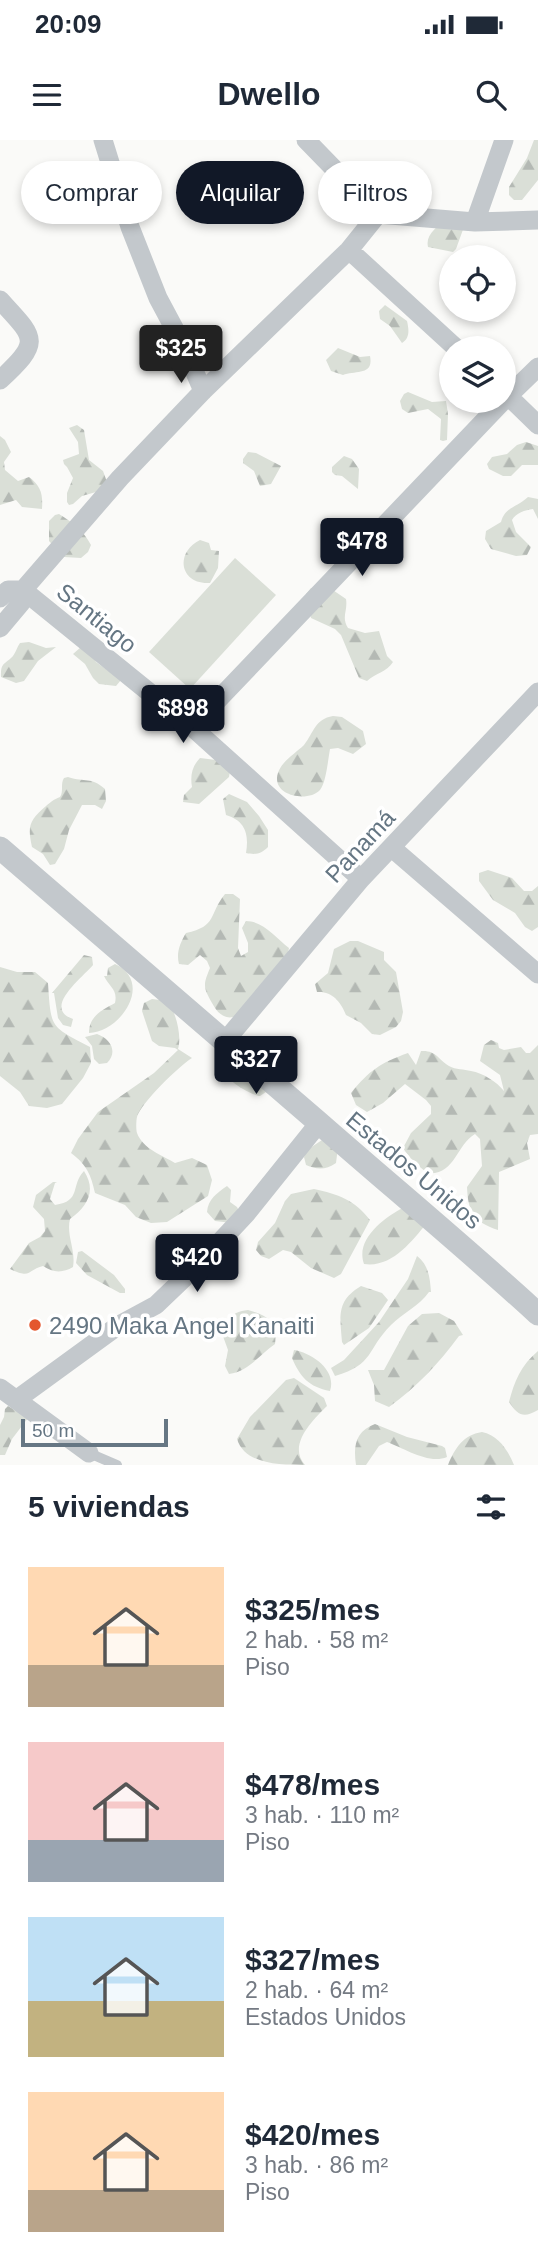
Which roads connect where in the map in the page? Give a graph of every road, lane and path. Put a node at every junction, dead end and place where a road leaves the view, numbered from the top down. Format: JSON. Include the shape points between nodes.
{"nodes":[{"id":1,"x":103,"y":140,"type":"edge"},
{"id":2,"x":306,"y":140,"type":"edge"},
{"id":3,"x":504,"y":140,"type":"edge"},
{"id":4,"x":326,"y":161,"type":"edge"},
{"id":5,"x":432,"y":218,"type":"edge"},
{"id":6,"x":538,"y":220,"type":"edge"},
{"id":7,"x":475,"y":222,"type":"junction"},
{"id":8,"x":370,"y":224,"type":"edge"},
{"id":9,"x":349,"y":250,"type":"junction"},
{"id":10,"x":0,"y":300,"type":"edge"},
{"id":11,"x":443,"y":336,"type":"edge"},
{"id":12,"x":538,"y":367,"type":"edge"},
{"id":13,"x":0,"y":380,"type":"edge"},
{"id":14,"x":516,"y":387,"type":"edge"},
{"id":15,"x":203,"y":391,"type":"junction"},
{"id":16,"x":516,"y":406,"type":"edge"},
{"id":17,"x":490,"y":413,"type":"edge"},
{"id":18,"x":538,"y":425,"type":"edge"},
{"id":19,"x":23,"y":590,"type":"junction"},
{"id":20,"x":0,"y":598,"type":"edge"},
{"id":21,"x":0,"y":628,"type":"edge"},
{"id":22,"x":538,"y":692,"type":"edge"},
{"id":23,"x":192,"y":727,"type":"junction"},
{"id":24,"x":0,"y":848,"type":"edge"},
{"id":25,"x":392,"y":848,"type":"junction"},
{"id":26,"x":361,"y":879,"type":"junction"},
{"id":27,"x":538,"y":974,"type":"edge"},
{"id":28,"x":226,"y":1041,"type":"junction"},
{"id":29,"x":318,"y":1123,"type":"junction"},
{"id":30,"x":538,"y":1314,"type":"edge"},
{"id":31,"x":8,"y":1394,"type":"edge"},
{"id":32,"x":89,"y":1453,"type":"joint"},
{"id":33,"x":117,"y":1465,"type":"edge"}],
"edges":[{"from":1,"to":15,"type":"street","via":[[158,298]]},
{"from":2,"to":4,"type":"street"},
{"from":3,"to":7,"type":"street"},
{"from":5,"to":7,"type":"street"},
{"from":6,"to":7,"type":"street"},
{"from":8,"to":9,"type":"street"},
{"from":9,"to":11,"type":"street"},
{"from":9,"to":15,"type":"street"},
{"from":10,"to":13,"type":"street","via":[[27,330],[30,344],[24,358]]},
{"from":12,"to":14,"type":"street"},
{"from":15,"to":19,"type":"street"},
{"from":16,"to":18,"type":"street"},
{"from":17,"to":23,"type":"street"},
{"from":19,"to":20,"type":"street","via":[[8,590]]},
{"from":19,"to":21,"type":"street","via":[[21,603]]},
{"from":19,"to":23,"type":"street","name":"Santiago"},
{"from":22,"to":25,"type":"street","name":"Panamá"},
{"from":23,"to":26,"type":"street","name":"Santiago"},
{"from":24,"to":28,"type":"street","name":"Estados Unidos"},
{"from":25,"to":26,"type":"street","name":"Panamá"},
{"from":25,"to":27,"type":"street"},
{"from":26,"to":28,"type":"street","name":"Panamá"},
{"from":28,"to":29,"type":"street","name":"Estados Unidos"},
{"from":29,"to":30,"type":"street","name":"Estados Unidos"},
{"from":29,"to":31,"type":"street","via":[[246,1214],[156,1304]]},
{"from":31,"to":32,"type":"street"},
{"from":32,"to":33,"type":"lane"}]}
